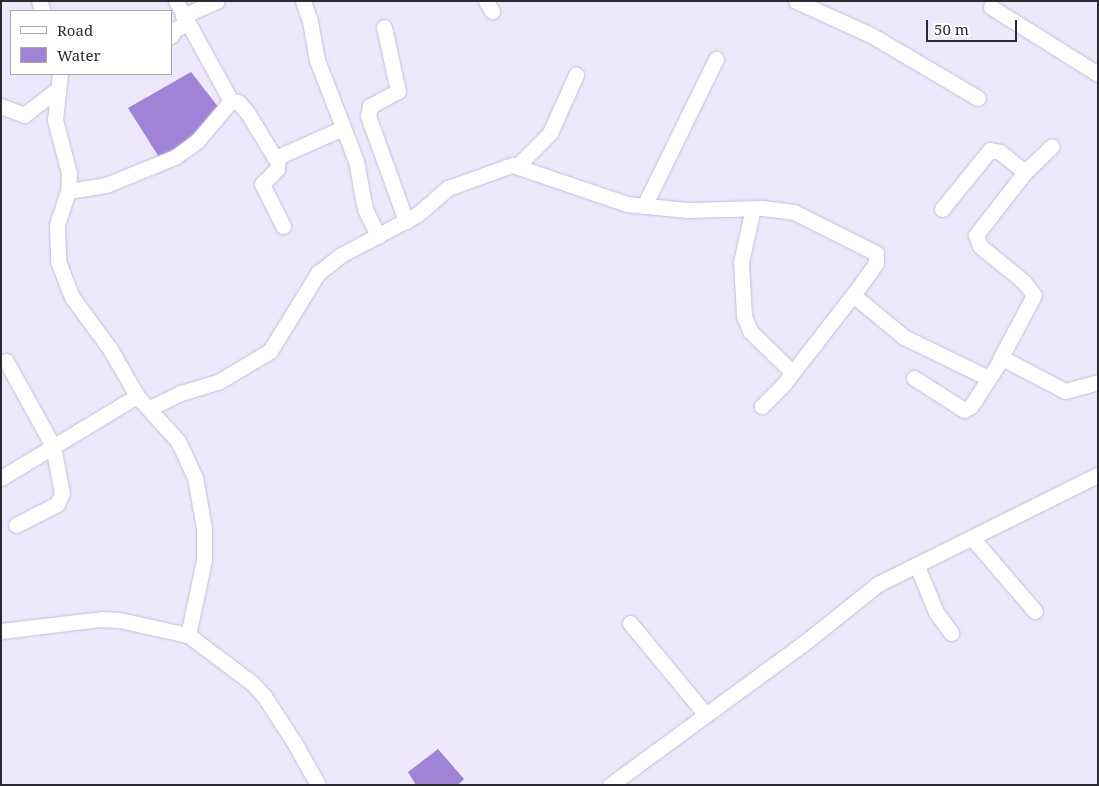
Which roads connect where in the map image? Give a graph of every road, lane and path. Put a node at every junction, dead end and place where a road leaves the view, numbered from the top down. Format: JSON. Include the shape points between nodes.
{"nodes":[{"id":1,"x":176,"y":1,"type":"edge"},
{"id":2,"x":217,"y":1,"type":"edge"},
{"id":3,"x":303,"y":1,"type":"edge"},
{"id":4,"x":796,"y":1,"type":"edge"},
{"id":5,"x":991,"y":7,"type":"dead end"},
{"id":6,"x":185,"y":20,"type":"junction"},
{"id":7,"x":384,"y":27,"type":"dead end"},
{"id":8,"x":172,"y":34,"type":"edge"},
{"id":9,"x":716,"y":59,"type":"dead end"},
{"id":10,"x":1098,"y":74,"type":"edge"},
{"id":11,"x":576,"y":75,"type":"dead end"},
{"id":12,"x":62,"y":78,"type":"edge"},
{"id":13,"x":978,"y":98,"type":"dead end"},
{"id":14,"x":231,"y":101,"type":"junction"},
{"id":15,"x":1,"y":106,"type":"edge"},
{"id":16,"x":343,"y":128,"type":"junction"},
{"id":17,"x":1052,"y":146,"type":"dead end"},
{"id":18,"x":278,"y":158,"type":"junction"},
{"id":19,"x":518,"y":165,"type":"junction"},
{"id":20,"x":1025,"y":172,"type":"junction"},
{"id":21,"x":68,"y":191,"type":"junction"},
{"id":22,"x":644,"y":206,"type":"junction"},
{"id":23,"x":753,"y":208,"type":"junction"},
{"id":24,"x":942,"y":209,"type":"dead end"},
{"id":25,"x":406,"y":221,"type":"junction"},
{"id":26,"x":283,"y":226,"type":"dead end"},
{"id":27,"x":378,"y":236,"type":"junction"},
{"id":28,"x":853,"y":295,"type":"junction"},
{"id":29,"x":1000,"y":359,"type":"junction"},
{"id":30,"x":6,"y":361,"type":"dead end"},
{"id":31,"x":792,"y":372,"type":"junction"},
{"id":32,"x":914,"y":378,"type":"dead end"},
{"id":33,"x":988,"y":378,"type":"junction"},
{"id":34,"x":1098,"y":382,"type":"edge"},
{"id":35,"x":137,"y":396,"type":"junction"},
{"id":36,"x":762,"y":406,"type":"dead end"},
{"id":37,"x":150,"y":408,"type":"junction"},
{"id":38,"x":53,"y":446,"type":"junction"},
{"id":39,"x":3,"y":472,"type":"edge"},
{"id":40,"x":1098,"y":475,"type":"edge"},
{"id":41,"x":16,"y":525,"type":"dead end"},
{"id":42,"x":973,"y":539,"type":"junction"},
{"id":43,"x":917,"y":566,"type":"junction"},
{"id":44,"x":1035,"y":611,"type":"dead end"},
{"id":45,"x":630,"y":623,"type":"dead end"},
{"id":46,"x":1,"y":631,"type":"edge"},
{"id":47,"x":951,"y":633,"type":"dead end"},
{"id":48,"x":188,"y":635,"type":"junction"},
{"id":49,"x":706,"y":715,"type":"junction"},
{"id":50,"x":318,"y":785,"type":"edge"},
{"id":51,"x":610,"y":785,"type":"edge"}],
"edges":[{"from":1,"to":6,"type":"street"},
{"from":2,"to":6,"type":"street"},
{"from":3,"to":16,"type":"street","via":[[317,60]]},
{"from":4,"to":13,"type":"street","via":[[871,35]]},
{"from":5,"to":10,"type":"street"},
{"from":6,"to":8,"type":"street"},
{"from":6,"to":14,"type":"street"},
{"from":7,"to":25,"type":"street","via":[[398,91],[370,106],[368,116]]},
{"from":9,"to":22,"type":"street"},
{"from":11,"to":19,"type":"street","via":[[545,140]]},
{"from":12,"to":15,"type":"street","via":[[24,115]]},
{"from":12,"to":21,"type":"street","via":[[55,120],[66,160]]},
{"from":14,"to":18,"type":"street","via":[[238,102],[247,112],[268,150]]},
{"from":14,"to":21,"type":"street","via":[[197,141],[175,157],[106,185]]},
{"from":16,"to":18,"type":"street"},
{"from":16,"to":27,"type":"street","via":[[360,175],[365,209]]},
{"from":17,"to":20,"type":"street"},
{"from":18,"to":26,"type":"street","via":[[277,169],[262,184]]},
{"from":19,"to":22,"type":"street","via":[[580,190]]},
{"from":19,"to":25,"type":"street","via":[[448,188]]},
{"from":20,"to":24,"type":"street","via":[[1000,152],[990,150]]},
{"from":20,"to":29,"type":"street","via":[[976,235],[980,246],[1030,287],[1034,295]]},
{"from":21,"to":35,"type":"street","via":[[57,225],[56,245],[62,278]]},
{"from":22,"to":23,"type":"street","via":[[687,210]]},
{"from":23,"to":28,"type":"street","via":[[794,212],[876,253],[876,263]]},
{"from":23,"to":31,"type":"street","via":[[741,262],[744,316],[750,331]]},
{"from":25,"to":27,"type":"street"},
{"from":27,"to":37,"type":"street","via":[[341,255],[318,273],[270,351],[218,382],[181,393]]},
{"from":28,"to":31,"type":"street"},
{"from":28,"to":33,"type":"street","via":[[904,337]]},
{"from":29,"to":33,"type":"street"},
{"from":29,"to":34,"type":"street","via":[[1006,359],[1064,392]]},
{"from":30,"to":38,"type":"street"},
{"from":31,"to":36,"type":"street"},
{"from":32,"to":33,"type":"street","via":[[964,410],[971,406]]},
{"from":35,"to":37,"type":"street"},
{"from":35,"to":38,"type":"street"},
{"from":37,"to":48,"type":"street","via":[[187,454],[199,495],[204,560]]},
{"from":38,"to":39,"type":"street"},
{"from":38,"to":41,"type":"street","via":[[61,500]]},
{"from":40,"to":42,"type":"street"},
{"from":42,"to":43,"type":"street"},
{"from":42,"to":44,"type":"street"},
{"from":43,"to":47,"type":"street","via":[[936,612]]},
{"from":43,"to":49,"type":"street","via":[[859,597],[803,644]]},
{"from":45,"to":49,"type":"street"},
{"from":46,"to":48,"type":"street","via":[[102,619]]},
{"from":48,"to":50,"type":"street","via":[[252,683],[264,696]]},
{"from":49,"to":51,"type":"street"}]}
